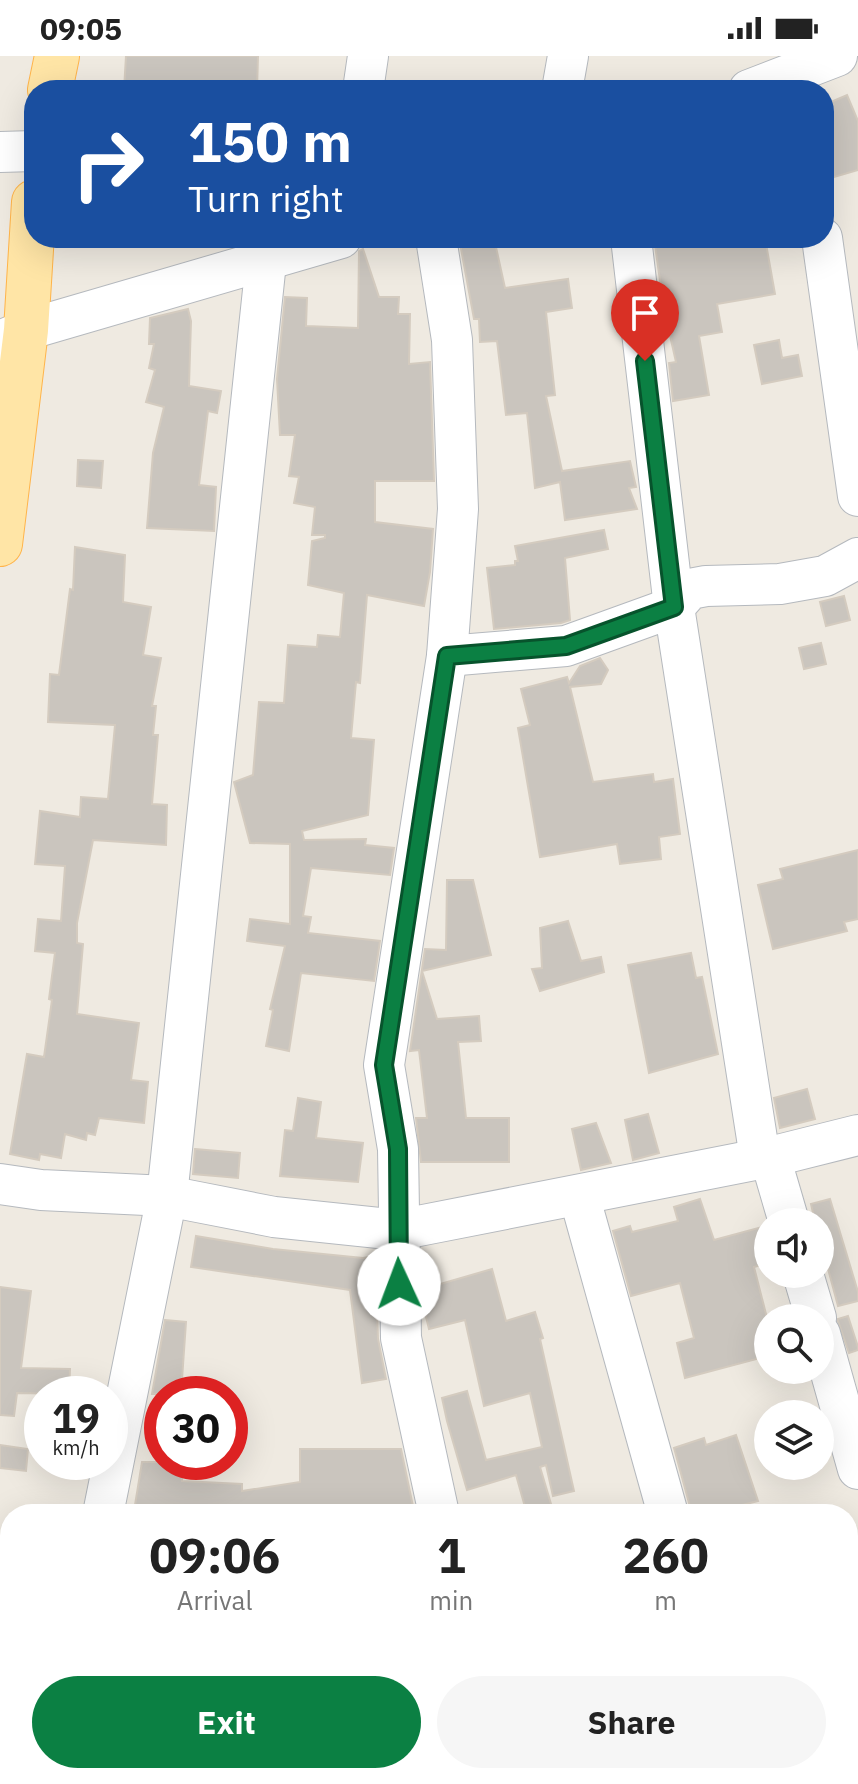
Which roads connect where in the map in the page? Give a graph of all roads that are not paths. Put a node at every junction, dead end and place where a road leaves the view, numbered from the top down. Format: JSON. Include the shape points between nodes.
{"nodes":[{"id":1,"x":57,"y":56,"type":"edge"},
{"id":2,"x":368,"y":56,"type":"edge"},
{"id":3,"x":568,"y":56,"type":"edge"},
{"id":4,"x":809,"y":68,"type":"edge"},
{"id":5,"x":52,"y":80,"type":"edge"},
{"id":6,"x":364,"y":80,"type":"edge"},
{"id":7,"x":564,"y":80,"type":"edge"},
{"id":8,"x":776,"y":80,"type":"edge"},
{"id":9,"x":24,"y":151,"type":"edge"},
{"id":10,"x":0,"y":152,"type":"edge"},
{"id":11,"x":27,"y":248,"type":"edge"},
{"id":12,"x":310,"y":248,"type":"edge"},
{"id":13,"x":438,"y":248,"type":"edge"},
{"id":14,"x":632,"y":248,"type":"edge"},
{"id":15,"x":823,"y":248,"type":"edge"},
{"id":16,"x":266,"y":262,"type":"junction"},
{"id":17,"x":13,"y":335,"type":"edge"},
{"id":18,"x":858,"y":496,"type":"edge"},
{"id":19,"x":0,"y":544,"type":"edge"},
{"id":20,"x":858,"y":558,"type":"edge"},
{"id":21,"x":674,"y":607,"type":"junction"},
{"id":22,"x":447,"y":656,"type":"junction"},
{"id":23,"x":858,"y":1135,"type":"edge"},
{"id":24,"x":765,"y":1158,"type":"junction"},
{"id":25,"x":0,"y":1184,"type":"edge"},
{"id":26,"x":579,"y":1195,"type":"junction"},
{"id":27,"x":167,"y":1196,"type":"junction"},
{"id":28,"x":784,"y":1208,"type":"edge"},
{"id":29,"x":398,"y":1230,"type":"junction"},
{"id":30,"x":834,"y":1384,"type":"edge"},
{"id":31,"x":858,"y":1469,"type":"edge"},
{"id":32,"x":105,"y":1504,"type":"edge"},
{"id":33,"x":437,"y":1504,"type":"edge"},
{"id":34,"x":665,"y":1504,"type":"edge"}],
"edges":[{"from":1,"to":5,"type":"main road"},
{"from":2,"to":6,"type":"street"},
{"from":3,"to":7,"type":"street"},
{"from":4,"to":8,"type":"street"},
{"from":9,"to":10,"type":"street"},
{"from":11,"to":17,"type":"main road"},
{"from":12,"to":16,"type":"street"},
{"from":13,"to":22,"type":"street","via":[[452,340],[458,509]]},
{"from":14,"to":21,"type":"street"},
{"from":15,"to":18,"type":"street"},
{"from":16,"to":17,"type":"street"},
{"from":16,"to":27,"type":"street"},
{"from":17,"to":19,"type":"main road"},
{"from":20,"to":21,"type":"street","via":[[825,576],[690,589]]},
{"from":21,"to":22,"type":"street","via":[[566,646]]},
{"from":21,"to":24,"type":"street"},
{"from":22,"to":29,"type":"street","via":[[384,1065],[398,1149]]},
{"from":23,"to":24,"type":"street"},
{"from":24,"to":26,"type":"street"},
{"from":24,"to":28,"type":"street"},
{"from":25,"to":27,"type":"street"},
{"from":26,"to":29,"type":"street"},
{"from":26,"to":34,"type":"street"},
{"from":27,"to":29,"type":"street","via":[[274,1217]]},
{"from":27,"to":32,"type":"street"},
{"from":29,"to":33,"type":"street","via":[[401,1338]]},
{"from":30,"to":31,"type":"street"}]}
